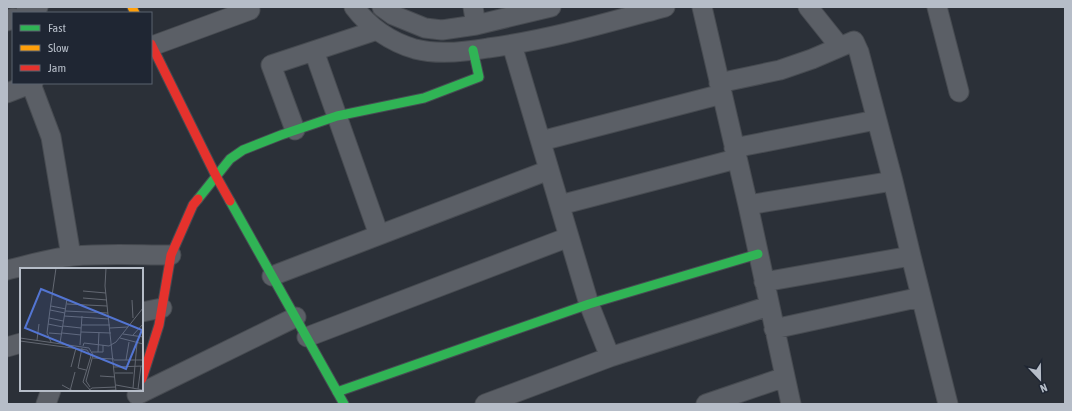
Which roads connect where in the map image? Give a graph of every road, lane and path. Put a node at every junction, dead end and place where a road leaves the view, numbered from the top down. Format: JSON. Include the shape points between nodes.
{"nodes":[{"id":1,"x":38,"y":7,"type":"edge"},
{"id":2,"x":249,"y":7,"type":"edge"},
{"id":3,"x":354,"y":7,"type":"edge"},
{"id":4,"x":382,"y":7,"type":"edge"},
{"id":5,"x":665,"y":7,"type":"edge"},
{"id":6,"x":702,"y":7,"type":"edge"},
{"id":7,"x":808,"y":7,"type":"edge"},
{"id":8,"x":937,"y":7,"type":"edge"},
{"id":9,"x":543,"y":8,"type":"edge"},
{"id":10,"x":27,"y":12,"type":"edge"},
{"id":11,"x":474,"y":16,"type":"edge"},
{"id":12,"x":377,"y":30,"type":"junction"},
{"id":13,"x":152,"y":45,"type":"edge"},
{"id":14,"x":512,"y":45,"type":"junction"},
{"id":15,"x":152,"y":47,"type":"edge"},
{"id":16,"x":840,"y":47,"type":"junction"},
{"id":17,"x":473,"y":50,"type":"junction"},
{"id":18,"x":314,"y":51,"type":"junction"},
{"id":19,"x":30,"y":84,"type":"edge"},
{"id":20,"x":32,"y":84,"type":"edge"},
{"id":21,"x":720,"y":89,"type":"junction"},
{"id":22,"x":959,"y":92,"type":"dead end"},
{"id":23,"x":7,"y":93,"type":"edge"},
{"id":24,"x":337,"y":116,"type":"junction"},
{"id":25,"x":876,"y":120,"type":"junction"},
{"id":26,"x":295,"y":130,"type":"junction"},
{"id":27,"x":540,"y":141,"type":"junction"},
{"id":28,"x":735,"y":153,"type":"junction"},
{"id":29,"x":549,"y":170,"type":"junction"},
{"id":30,"x":216,"y":176,"type":"junction"},
{"id":31,"x":893,"y":181,"type":"junction"},
{"id":32,"x":560,"y":205,"type":"junction"},
{"id":33,"x":748,"y":205,"type":"junction"},
{"id":34,"x":379,"y":235,"type":"junction"},
{"id":35,"x":569,"y":237,"type":"junction"},
{"id":36,"x":758,"y":254,"type":"junction"},
{"id":37,"x":171,"y":255,"type":"junction"},
{"id":38,"x":71,"y":256,"type":"junction"},
{"id":39,"x":911,"y":256,"type":"junction"},
{"id":40,"x":7,"y":270,"type":"edge"},
{"id":41,"x":272,"y":276,"type":"junction"},
{"id":42,"x":764,"y":282,"type":"junction"},
{"id":43,"x":921,"y":297,"type":"junction"},
{"id":44,"x":589,"y":304,"type":"junction"},
{"id":45,"x":769,"y":306,"type":"junction"},
{"id":46,"x":162,"y":308,"type":"junction"},
{"id":47,"x":143,"y":312,"type":"edge"},
{"id":48,"x":296,"y":317,"type":"junction"},
{"id":49,"x":774,"y":329,"type":"junction"},
{"id":50,"x":307,"y":337,"type":"junction"},
{"id":51,"x":20,"y":343,"type":"edge"},
{"id":52,"x":7,"y":347,"type":"edge"},
{"id":53,"x":610,"y":357,"type":"junction"},
{"id":54,"x":143,"y":376,"type":"edge"},
{"id":55,"x":785,"y":377,"type":"junction"},
{"id":56,"x":143,"y":390,"type":"edge"},
{"id":57,"x":51,"y":391,"type":"edge"},
{"id":58,"x":337,"y":392,"type":"junction"},
{"id":59,"x":46,"y":404,"type":"edge"},
{"id":60,"x":344,"y":404,"type":"edge"},
{"id":61,"x":485,"y":404,"type":"edge"},
{"id":62,"x":706,"y":404,"type":"edge"},
{"id":63,"x":791,"y":404,"type":"edge"},
{"id":64,"x":948,"y":404,"type":"edge"}],
"edges":[{"from":1,"to":10,"type":"street"},
{"from":2,"to":13,"type":"street","via":[[250,10]]},
{"from":3,"to":12,"type":"street","via":[[363,19]]},
{"from":4,"to":11,"type":"street","via":[[392,15],[425,28],[442,30]]},
{"from":5,"to":14,"type":"street","via":[[593,27]]},
{"from":6,"to":21,"type":"street"},
{"from":7,"to":16,"type":"street"},
{"from":8,"to":22,"type":"street"},
{"from":9,"to":11,"type":"street"},
{"from":12,"to":17,"type":"street","via":[[416,49],[441,52]]},
{"from":12,"to":18,"type":"street"},
{"from":14,"to":17,"type":"street"},
{"from":14,"to":27,"type":"street"},
{"from":15,"to":30,"type":"street"},
{"from":16,"to":21,"type":"street","via":[[812,59]]},
{"from":16,"to":25,"type":"street","via":[[854,41]]},
{"from":17,"to":24,"type":"street","via":[[479,77],[424,98]]},
{"from":18,"to":24,"type":"street"},
{"from":18,"to":26,"type":"street","via":[[271,65]]},
{"from":19,"to":23,"type":"street"},
{"from":20,"to":38,"type":"street","via":[[51,137]]},
{"from":21,"to":27,"type":"street"},
{"from":21,"to":28,"type":"street"},
{"from":24,"to":26,"type":"street"},
{"from":24,"to":34,"type":"street"},
{"from":25,"to":28,"type":"street"},
{"from":25,"to":31,"type":"street"},
{"from":26,"to":30,"type":"street","via":[[244,150],[230,159]]},
{"from":27,"to":29,"type":"street"},
{"from":28,"to":32,"type":"street"},
{"from":28,"to":33,"type":"street"},
{"from":29,"to":32,"type":"street"},
{"from":29,"to":34,"type":"street"},
{"from":30,"to":37,"type":"street","via":[[193,205]]},
{"from":30,"to":41,"type":"street"},
{"from":31,"to":33,"type":"street"},
{"from":31,"to":39,"type":"street"},
{"from":32,"to":35,"type":"street"},
{"from":33,"to":36,"type":"street"},
{"from":34,"to":41,"type":"street"},
{"from":35,"to":44,"type":"street"},
{"from":35,"to":50,"type":"street"},
{"from":36,"to":42,"type":"street"},
{"from":36,"to":44,"type":"street"},
{"from":37,"to":38,"type":"street"},
{"from":37,"to":46,"type":"street"},
{"from":38,"to":40,"type":"street"},
{"from":39,"to":42,"type":"street"},
{"from":39,"to":43,"type":"street"},
{"from":41,"to":48,"type":"street"},
{"from":42,"to":45,"type":"street"},
{"from":43,"to":49,"type":"street"},
{"from":43,"to":64,"type":"street"},
{"from":44,"to":53,"type":"street"},
{"from":44,"to":58,"type":"street"},
{"from":45,"to":49,"type":"street"},
{"from":45,"to":53,"type":"street"},
{"from":46,"to":47,"type":"street"},
{"from":46,"to":54,"type":"street"},
{"from":48,"to":50,"type":"street"},
{"from":48,"to":56,"type":"street"},
{"from":49,"to":55,"type":"street"},
{"from":50,"to":58,"type":"street"},
{"from":51,"to":52,"type":"street"},
{"from":53,"to":61,"type":"street"},
{"from":55,"to":62,"type":"street"},
{"from":55,"to":63,"type":"street"},
{"from":57,"to":59,"type":"street"},
{"from":58,"to":60,"type":"street"}]}
